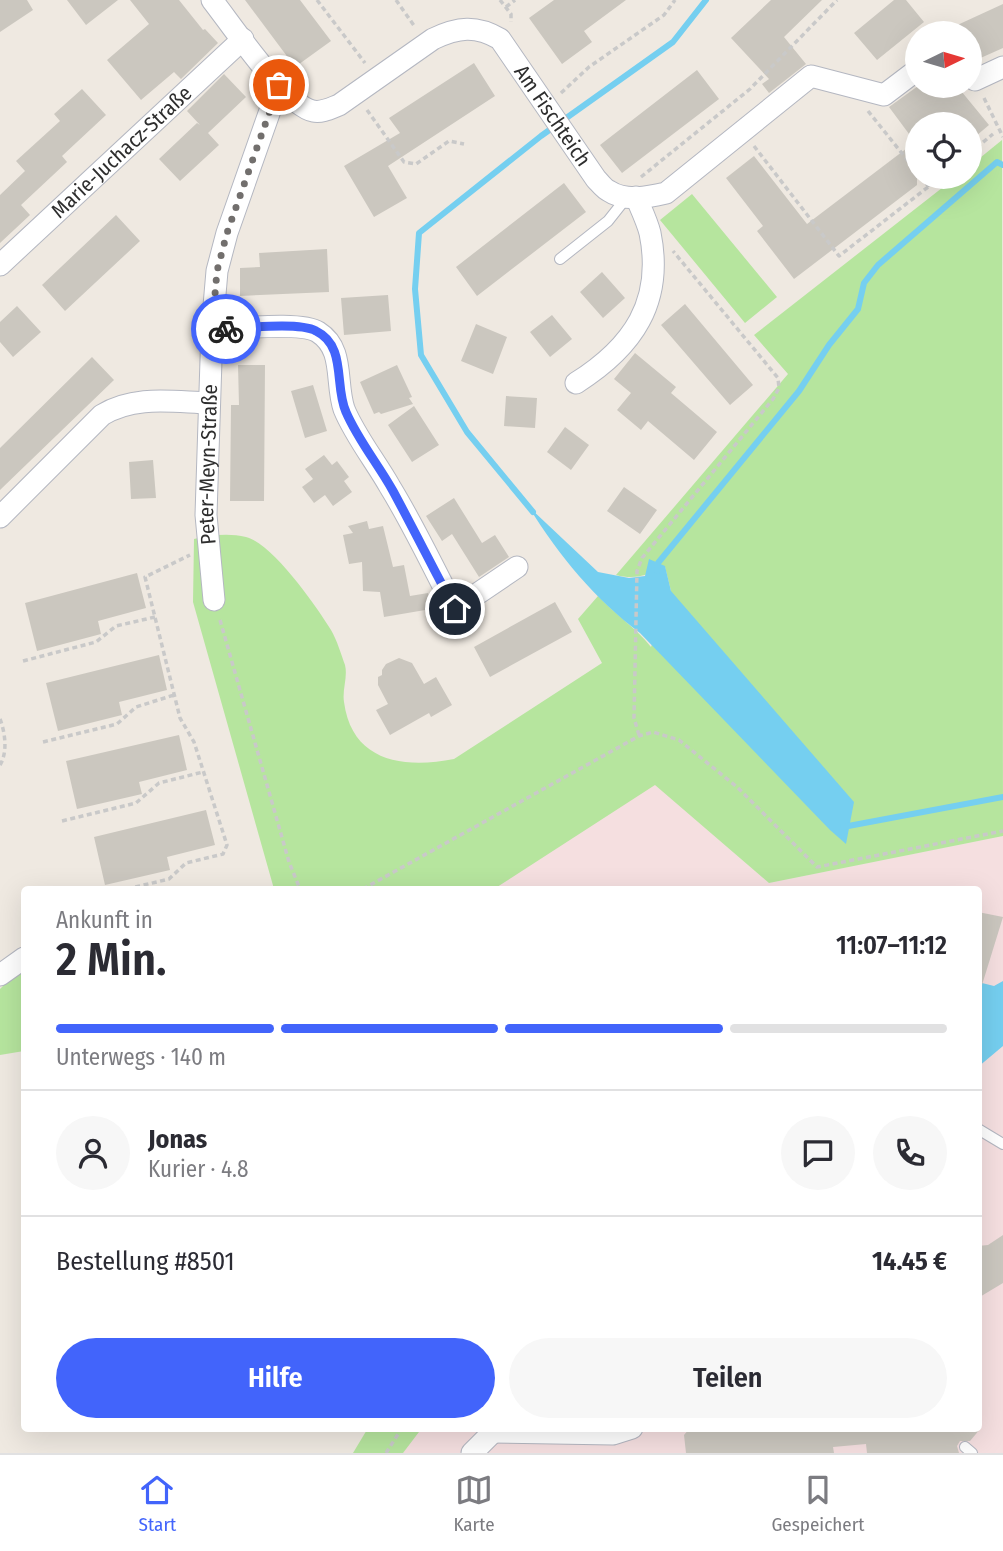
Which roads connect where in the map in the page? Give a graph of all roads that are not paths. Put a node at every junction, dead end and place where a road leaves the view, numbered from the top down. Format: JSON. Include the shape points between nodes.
{"nodes":[{"id":1,"x":212,"y":0,"type":"edge"},
{"id":2,"x":243,"y":39,"type":"junction"},
{"id":3,"x":1003,"y":67,"type":"edge"},
{"id":4,"x":982,"y":74,"type":"edge"},
{"id":5,"x":905,"y":79,"type":"edge"},
{"id":6,"x":279,"y":85,"type":"junction"},
{"id":7,"x":631,"y":197,"type":"junction"},
{"id":8,"x":559,"y":259,"type":"dead end"},
{"id":9,"x":0,"y":265,"type":"edge"},
{"id":10,"x":212,"y":329,"type":"junction"},
{"id":11,"x":576,"y":383,"type":"dead end"},
{"id":12,"x":209,"y":403,"type":"junction"},
{"id":13,"x":0,"y":517,"type":"edge"},
{"id":14,"x":517,"y":567,"type":"dead end"},
{"id":15,"x":214,"y":600,"type":"road end"},
{"id":16,"x":21,"y":960,"type":"edge"},
{"id":17,"x":0,"y":975,"type":"edge"},
{"id":18,"x":982,"y":1131,"type":"edge"},
{"id":19,"x":1003,"y":1144,"type":"edge"},
{"id":20,"x":490,"y":1432,"type":"edge"},
{"id":21,"x":565,"y":1432,"type":"edge"},
{"id":22,"x":619,"y":1432,"type":"edge"},
{"id":23,"x":471,"y":1453,"type":"edge"}],
"edges":[{"from":1,"to":2,"type":"street","name":"Am Fischteich"},
{"from":2,"to":6,"type":"street","name":"Am Fischteich"},
{"from":2,"to":9,"type":"street","name":"Marie-Juchacz-Straße"},
{"from":3,"to":4,"type":"street"},
{"from":5,"to":7,"type":"street","via":[[884,95],[811,76],[666,193]]},
{"from":6,"to":7,"type":"street","name":"Am Fischteich","via":[[295,102],[312,111],[325,111],[449,32],[485,31],[500,39],[596,179],[609,192]]},
{"from":6,"to":10,"type":"street","name":"Peter-Meyn-Straße","via":[[227,233],[217,271]]},
{"from":7,"to":8,"type":"lane"},
{"from":7,"to":11,"type":"street","via":[[650,231],[653,262],[647,306],[636,330],[616,352]]},
{"from":10,"to":12,"type":"street","name":"Peter-Meyn-Straße"},
{"from":10,"to":14,"type":"street","via":[[298,327],[316,330],[332,343],[345,410],[455,609]]},
{"from":12,"to":13,"type":"street","via":[[117,406],[102,415]]},
{"from":12,"to":15,"type":"street","name":"Peter-Meyn-Straße","via":[[206,515]]},
{"from":16,"to":17,"type":"street"},
{"from":18,"to":19,"type":"lane"},
{"from":20,"to":23,"type":"street"},
{"from":21,"to":22,"type":"street"}]}
